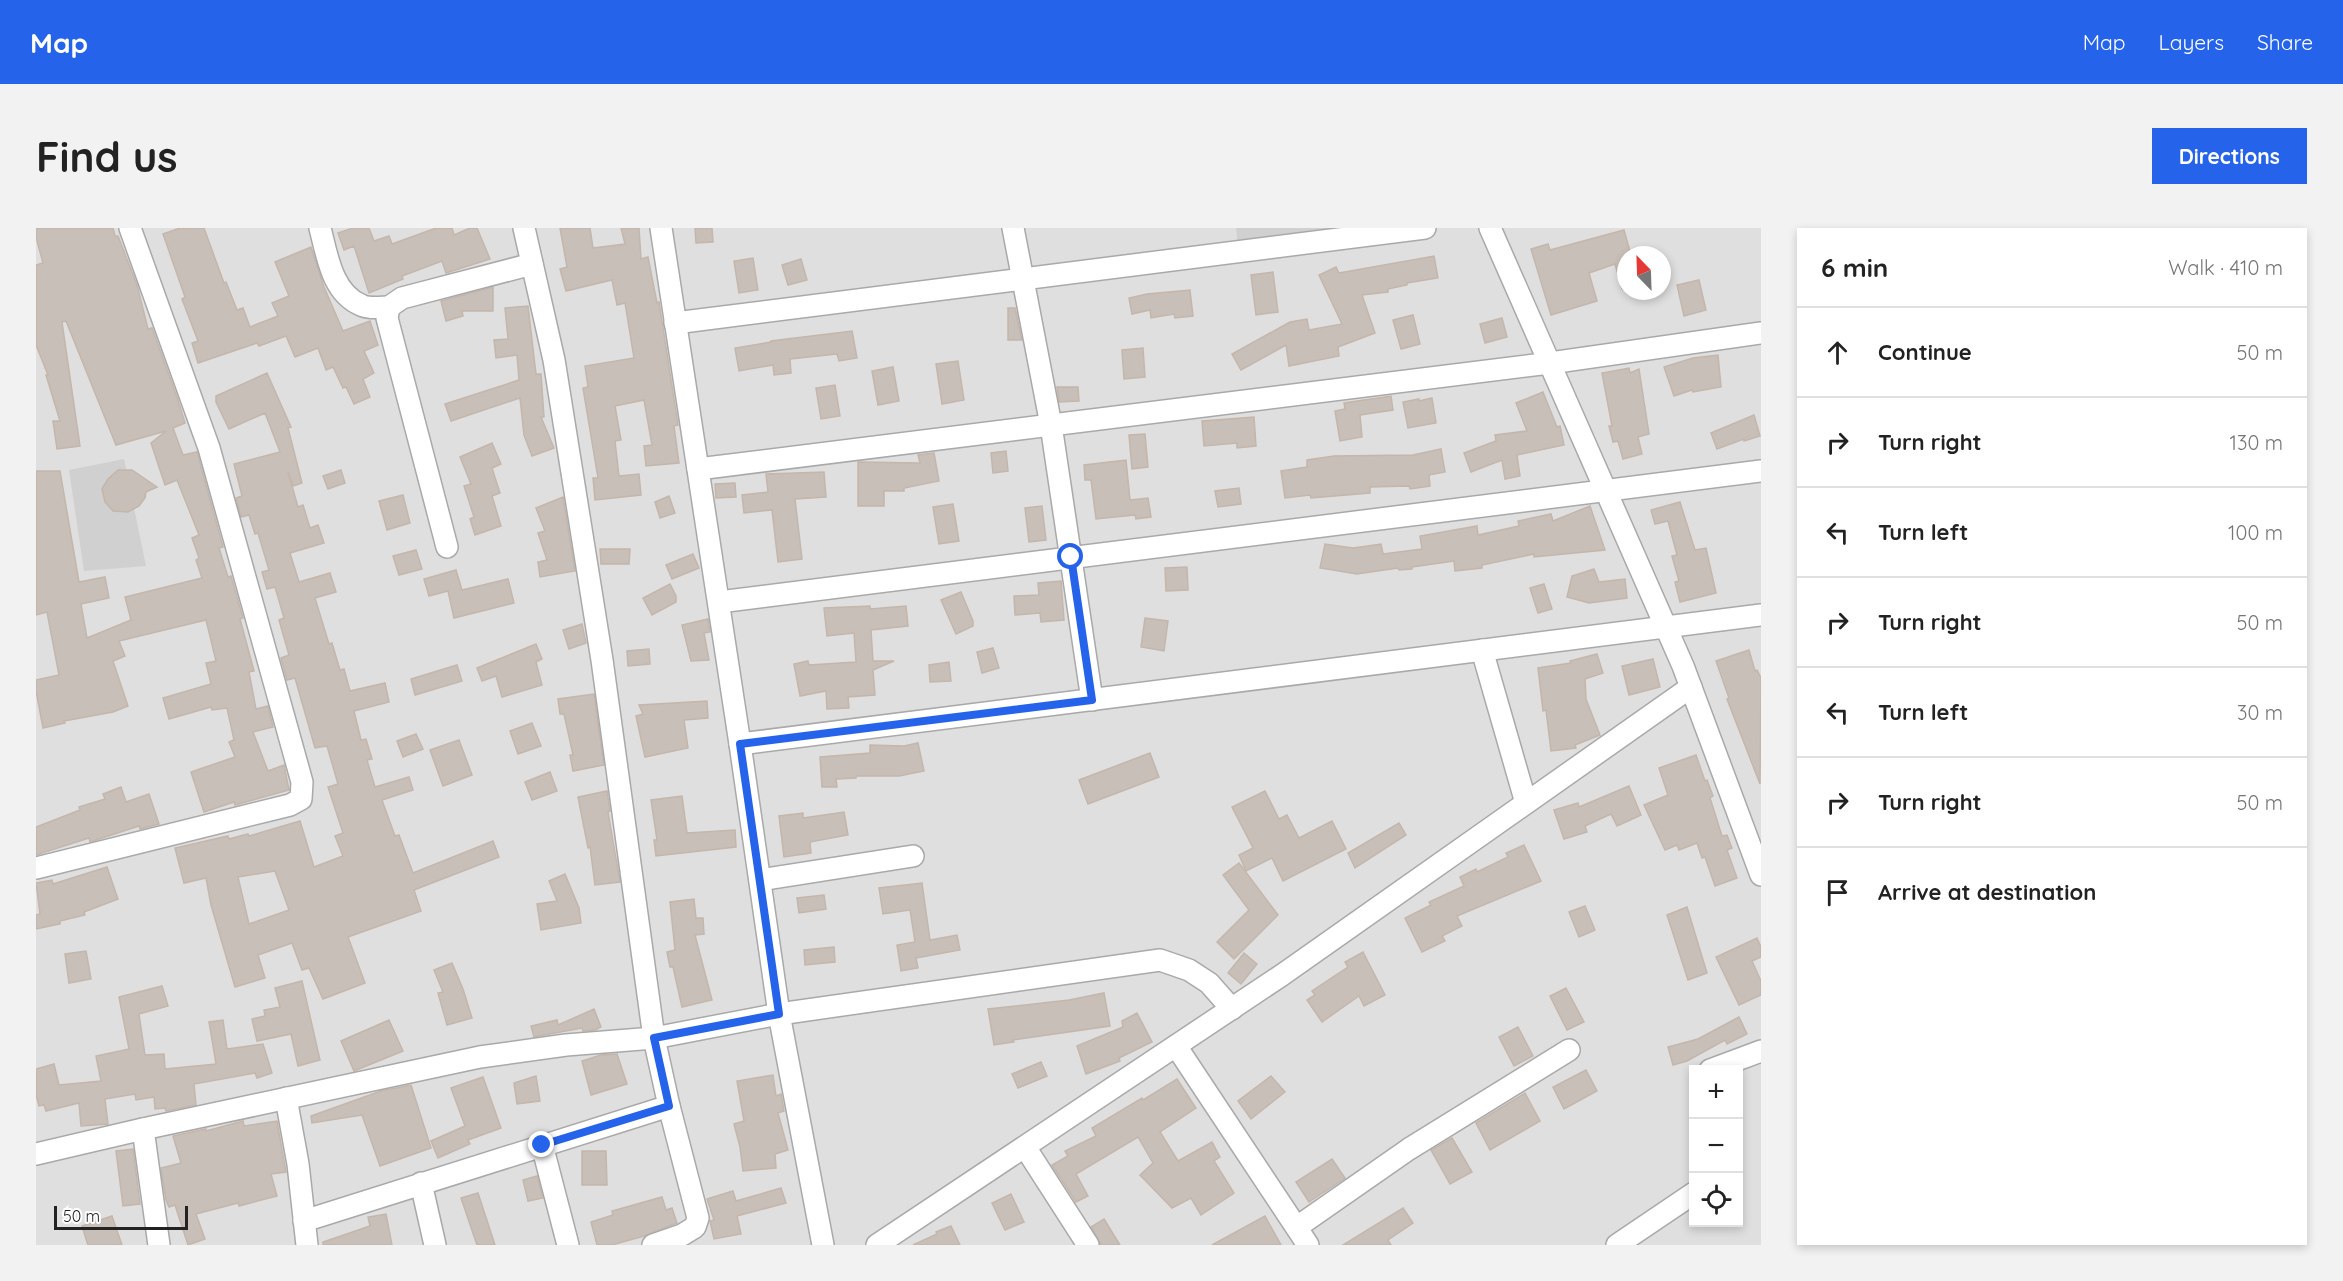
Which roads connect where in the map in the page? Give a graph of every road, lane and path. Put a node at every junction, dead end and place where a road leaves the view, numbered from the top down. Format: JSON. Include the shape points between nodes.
{"nodes":[{"id":1,"x":130,"y":228,"type":"edge"},
{"id":2,"x":320,"y":228,"type":"edge"},
{"id":3,"x":524,"y":228,"type":"edge"},
{"id":4,"x":661,"y":228,"type":"edge"},
{"id":5,"x":1013,"y":228,"type":"edge"},
{"id":6,"x":1425,"y":228,"type":"edge"},
{"id":7,"x":1490,"y":228,"type":"edge"},
{"id":8,"x":532,"y":264,"type":"junction"},
{"id":9,"x":1024,"y":279,"type":"junction"},
{"id":10,"x":389,"y":307,"type":"junction"},
{"id":11,"x":675,"y":323,"type":"junction"},
{"id":12,"x":1761,"y":333,"type":"edge"},
{"id":13,"x":1550,"y":363,"type":"junction"},
{"id":14,"x":1051,"y":425,"type":"junction"},
{"id":15,"x":698,"y":469,"type":"junction"},
{"id":16,"x":1761,"y":471,"type":"edge"},
{"id":17,"x":1605,"y":490,"type":"junction"},
{"id":18,"x":447,"y":547,"type":"dead end"},
{"id":19,"x":1071,"y":557,"type":"junction"},
{"id":20,"x":719,"y":602,"type":"junction"},
{"id":21,"x":1761,"y":615,"type":"edge"},
{"id":22,"x":1666,"y":627,"type":"junction"},
{"id":23,"x":1482,"y":650,"type":"junction"},
{"id":24,"x":1691,"y":687,"type":"junction"},
{"id":25,"x":1092,"y":700,"type":"junction"},
{"id":26,"x":740,"y":744,"type":"junction"},
{"id":27,"x":1526,"y":803,"type":"junction"},
{"id":28,"x":913,"y":856,"type":"dead end"},
{"id":29,"x":36,"y":868,"type":"edge"},
{"id":30,"x":1761,"y":874,"type":"edge"},
{"id":31,"x":760,"y":880,"type":"junction"},
{"id":32,"x":1232,"y":1009,"type":"junction"},
{"id":33,"x":779,"y":1014,"type":"junction"},
{"id":34,"x":654,"y":1038,"type":"junction"},
{"id":35,"x":1176,"y":1046,"type":"junction"},
{"id":36,"x":1569,"y":1050,"type":"dead end"},
{"id":37,"x":1761,"y":1051,"type":"edge"},
{"id":38,"x":1723,"y":1065,"type":"edge"},
{"id":39,"x":286,"y":1098,"type":"junction"},
{"id":40,"x":669,"y":1106,"type":"junction"},
{"id":41,"x":143,"y":1129,"type":"junction"},
{"id":42,"x":542,"y":1145,"type":"junction"},
{"id":43,"x":1025,"y":1147,"type":"junction"},
{"id":44,"x":36,"y":1154,"type":"edge"},
{"id":45,"x":421,"y":1184,"type":"junction"},
{"id":46,"x":1689,"y":1196,"type":"edge"},
{"id":47,"x":304,"y":1221,"type":"junction"},
{"id":48,"x":1297,"y":1227,"type":"junction"},
{"id":49,"x":159,"y":1245,"type":"edge"},
{"id":50,"x":307,"y":1245,"type":"edge"},
{"id":51,"x":435,"y":1245,"type":"edge"},
{"id":52,"x":568,"y":1245,"type":"edge"},
{"id":53,"x":653,"y":1245,"type":"edge"},
{"id":54,"x":823,"y":1245,"type":"edge"},
{"id":55,"x":878,"y":1245,"type":"edge"},
{"id":56,"x":1088,"y":1245,"type":"edge"},
{"id":57,"x":1308,"y":1245,"type":"edge"},
{"id":58,"x":1617,"y":1245,"type":"edge"}],
"edges":[{"from":1,"to":29,"type":"street","via":[[209,448],[302,782],[301,799],[290,806]]},
{"from":2,"to":10,"type":"street","via":[[333,275],[344,294],[362,306]]},
{"from":3,"to":8,"type":"street"},
{"from":4,"to":11,"type":"street"},
{"from":5,"to":9,"type":"street"},
{"from":6,"to":9,"type":"street"},
{"from":7,"to":13,"type":"street"},
{"from":8,"to":10,"type":"street","via":[[402,298]]},
{"from":8,"to":34,"type":"street","via":[[554,360],[602,660]]},
{"from":9,"to":11,"type":"street"},
{"from":9,"to":14,"type":"street"},
{"from":10,"to":18,"type":"street","via":[[387,318]]},
{"from":11,"to":15,"type":"street"},
{"from":12,"to":13,"type":"street"},
{"from":13,"to":14,"type":"street"},
{"from":13,"to":17,"type":"street"},
{"from":14,"to":15,"type":"street"},
{"from":14,"to":19,"type":"street"},
{"from":15,"to":20,"type":"street"},
{"from":16,"to":17,"type":"street"},
{"from":17,"to":19,"type":"street"},
{"from":17,"to":22,"type":"street"},
{"from":19,"to":20,"type":"street"},
{"from":19,"to":25,"type":"street"},
{"from":20,"to":26,"type":"street"},
{"from":21,"to":22,"type":"street"},
{"from":22,"to":23,"type":"street"},
{"from":22,"to":24,"type":"street"},
{"from":23,"to":25,"type":"street"},
{"from":23,"to":27,"type":"street"},
{"from":24,"to":27,"type":"street"},
{"from":24,"to":30,"type":"street"},
{"from":25,"to":26,"type":"street"},
{"from":26,"to":31,"type":"street"},
{"from":27,"to":32,"type":"street"},
{"from":28,"to":31,"type":"street"},
{"from":31,"to":33,"type":"street"},
{"from":32,"to":33,"type":"street","via":[[1209,983],[1189,970],[1160,960]]},
{"from":32,"to":35,"type":"street"},
{"from":33,"to":34,"type":"street"},
{"from":33,"to":54,"type":"street"},
{"from":34,"to":39,"type":"street","via":[[480,1057]]},
{"from":34,"to":40,"type":"street"},
{"from":35,"to":43,"type":"street"},
{"from":35,"to":48,"type":"street"},
{"from":36,"to":48,"type":"street","via":[[1409,1149]]},
{"from":37,"to":38,"type":"street"},
{"from":39,"to":41,"type":"street"},
{"from":39,"to":47,"type":"street"},
{"from":40,"to":42,"type":"street"},
{"from":40,"to":53,"type":"street","via":[[698,1218],[695,1227],[682,1235]]},
{"from":41,"to":44,"type":"street"},
{"from":41,"to":49,"type":"street"},
{"from":42,"to":45,"type":"street"},
{"from":42,"to":52,"type":"street"},
{"from":43,"to":55,"type":"street"},
{"from":43,"to":56,"type":"street"},
{"from":45,"to":47,"type":"street"},
{"from":45,"to":51,"type":"street"},
{"from":46,"to":58,"type":"street"},
{"from":47,"to":50,"type":"street"},
{"from":48,"to":57,"type":"street"}]}
